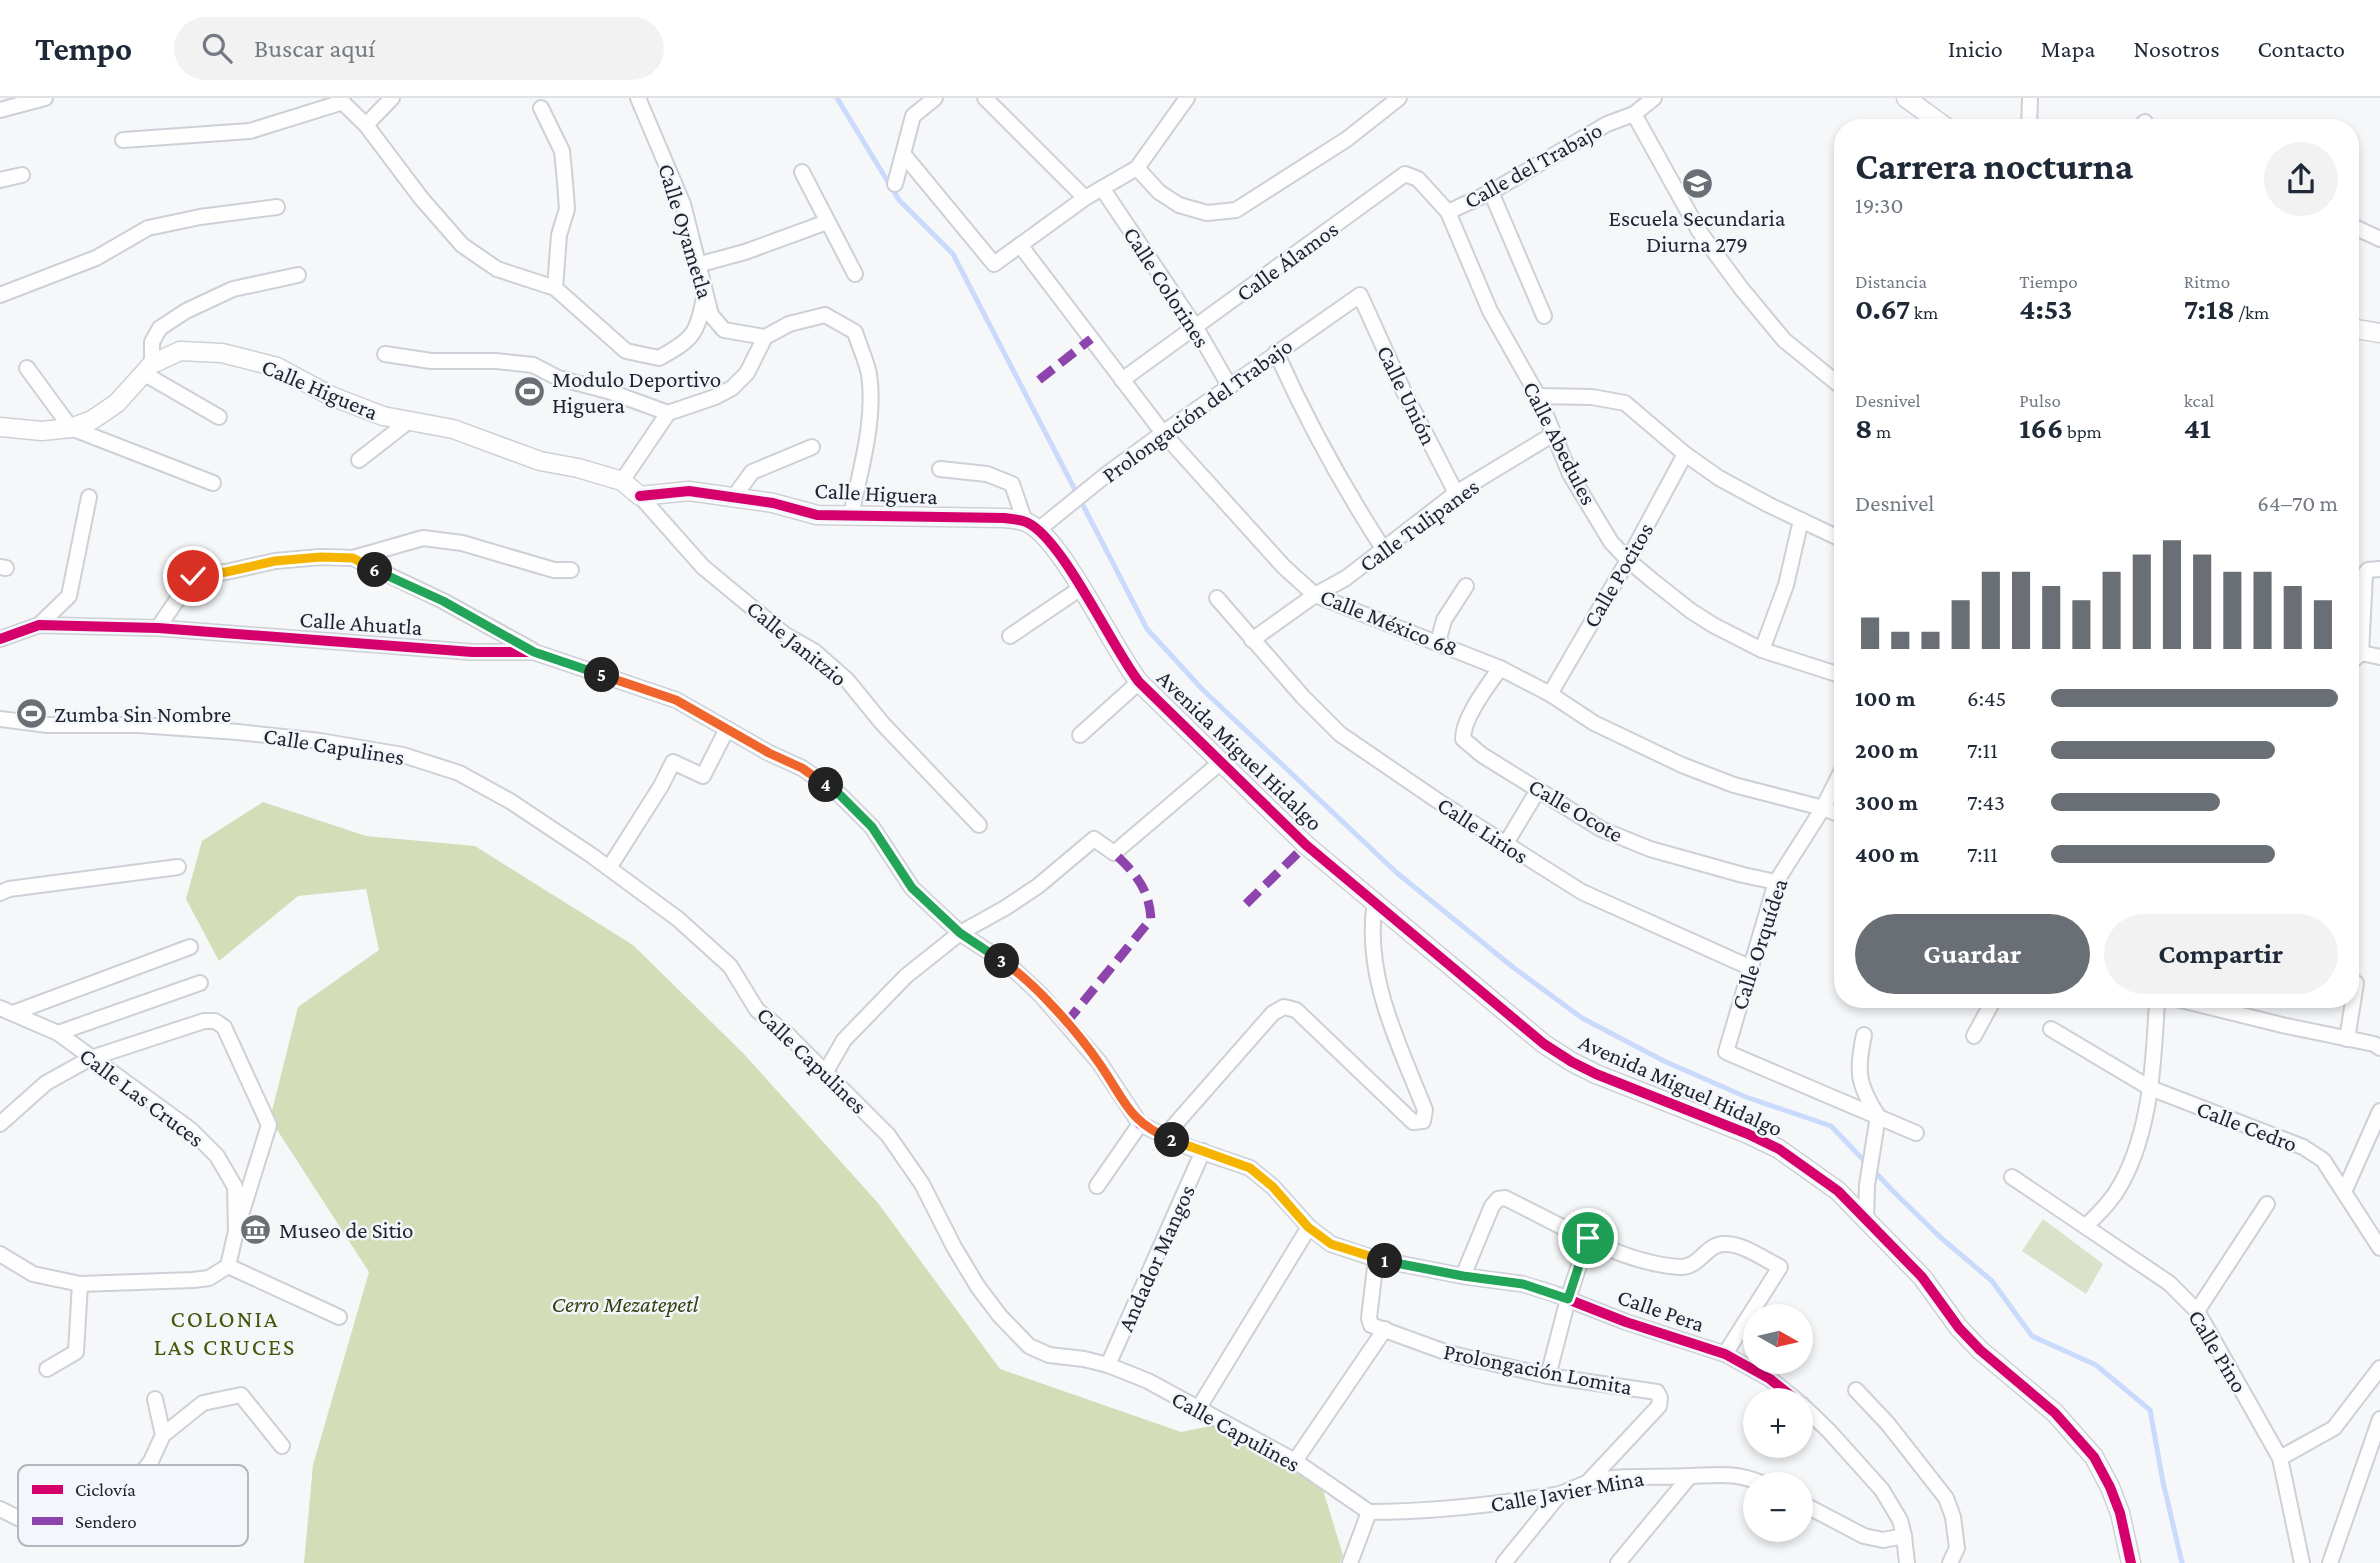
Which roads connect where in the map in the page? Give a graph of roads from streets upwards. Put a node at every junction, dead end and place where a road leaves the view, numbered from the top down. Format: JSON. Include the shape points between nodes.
{"nodes":[{"id":1,"x":45,"y":98,"type":"edge"},
{"id":2,"x":392,"y":98,"type":"edge"},
{"id":3,"x":638,"y":98,"type":"edge"},
{"id":4,"x":935,"y":98,"type":"edge"},
{"id":5,"x":985,"y":98,"type":"edge"},
{"id":6,"x":1187,"y":98,"type":"edge"},
{"id":7,"x":1399,"y":98,"type":"edge"},
{"id":8,"x":1654,"y":98,"type":"edge"},
{"id":9,"x":1906,"y":98,"type":"edge"},
{"id":10,"x":2030,"y":98,"type":"edge"},
{"id":11,"x":341,"y":100,"type":"edge"},
{"id":12,"x":541,"y":108,"type":"dead end"},
{"id":13,"x":0,"y":110,"type":"edge"},
{"id":14,"x":1634,"y":114,"type":"junction"},
{"id":15,"x":1935,"y":119,"type":"edge"},
{"id":16,"x":2029,"y":119,"type":"edge"},
{"id":17,"x":366,"y":125,"type":"junction"},
{"id":18,"x":123,"y":140,"type":"dead end"},
{"id":19,"x":904,"y":155,"type":"junction"},
{"id":20,"x":1137,"y":168,"type":"junction"},
{"id":21,"x":802,"y":172,"type":"dead end"},
{"id":22,"x":22,"y":175,"type":"dead end"},
{"id":23,"x":0,"y":180,"type":"edge"},
{"id":24,"x":895,"y":184,"type":"dead end"},
{"id":25,"x":1102,"y":188,"type":"junction"},
{"id":26,"x":1491,"y":192,"type":"junction"},
{"id":27,"x":1085,"y":198,"type":"junction"},
{"id":28,"x":277,"y":206,"type":"dead end"},
{"id":29,"x":1448,"y":212,"type":"junction"},
{"id":30,"x":827,"y":222,"type":"junction"},
{"id":31,"x":2359,"y":229,"type":"edge"},
{"id":32,"x":2380,"y":239,"type":"edge"},
{"id":33,"x":1020,"y":245,"type":"junction"},
{"id":34,"x":698,"y":265,"type":"junction"},
{"id":35,"x":855,"y":274,"type":"dead end"},
{"id":36,"x":298,"y":275,"type":"dead end"},
{"id":37,"x":555,"y":288,"type":"junction"},
{"id":38,"x":705,"y":291,"type":"junction"},
{"id":39,"x":0,"y":295,"type":"edge"},
{"id":40,"x":1360,"y":295,"type":"joint"},
{"id":41,"x":1544,"y":316,"type":"dead end"},
{"id":42,"x":1196,"y":328,"type":"junction"},
{"id":43,"x":2359,"y":330,"type":"edge"},
{"id":44,"x":2380,"y":333,"type":"edge"},
{"id":45,"x":765,"y":337,"type":"junction"},
{"id":46,"x":1276,"y":352,"type":"junction"},
{"id":47,"x":385,"y":354,"type":"dead end"},
{"id":48,"x":27,"y":368,"type":"dead end"},
{"id":49,"x":148,"y":369,"type":"junction"},
{"id":50,"x":1122,"y":380,"type":"junction"},
{"id":51,"x":1834,"y":381,"type":"edge"},
{"id":52,"x":1230,"y":387,"type":"junction"},
{"id":53,"x":1538,"y":396,"type":"junction"},
{"id":54,"x":668,"y":413,"type":"junction"},
{"id":55,"x":219,"y":417,"type":"dead end"},
{"id":56,"x":410,"y":421,"type":"junction"},
{"id":57,"x":0,"y":427,"type":"edge"},
{"id":58,"x":71,"y":428,"type":"junction"},
{"id":59,"x":1163,"y":433,"type":"junction"},
{"id":60,"x":1552,"y":435,"type":"junction"},
{"id":61,"x":812,"y":447,"type":"dead end"},
{"id":62,"x":1685,"y":454,"type":"junction"},
{"id":63,"x":359,"y":460,"type":"dead end"},
{"id":64,"x":940,"y":469,"type":"dead end"},
{"id":65,"x":622,"y":481,"type":"junction"},
{"id":66,"x":213,"y":483,"type":"dead end"},
{"id":67,"x":1456,"y":494,"type":"junction"},
{"id":68,"x":640,"y":496,"type":"junction"},
{"id":69,"x":89,"y":497,"type":"dead end"},
{"id":70,"x":733,"y":498,"type":"junction"},
{"id":71,"x":851,"y":516,"type":"junction"},
{"id":72,"x":1801,"y":520,"type":"junction"},
{"id":73,"x":1032,"y":526,"type":"junction"},
{"id":74,"x":1834,"y":536,"type":"edge"},
{"id":75,"x":1384,"y":551,"type":"junction"},
{"id":76,"x":353,"y":558,"type":"junction"},
{"id":77,"x":1628,"y":560,"type":"junction"},
{"id":78,"x":2380,"y":569,"type":"edge"},
{"id":79,"x":571,"y":570,"type":"dead end"},
{"id":80,"x":1466,"y":586,"type":"dead end"},
{"id":81,"x":1081,"y":588,"type":"junction"},
{"id":82,"x":1315,"y":595,"type":"junction"},
{"id":83,"x":1217,"y":598,"type":"dead end"},
{"id":84,"x":38,"y":625,"type":"junction"},
{"id":85,"x":158,"y":628,"type":"junction"},
{"id":86,"x":2359,"y":630,"type":"edge"},
{"id":87,"x":1010,"y":636,"type":"dead end"},
{"id":88,"x":0,"y":639,"type":"edge"},
{"id":89,"x":1252,"y":640,"type":"junction"},
{"id":90,"x":1438,"y":642,"type":"junction"},
{"id":91,"x":1762,"y":650,"type":"junction"},
{"id":92,"x":534,"y":652,"type":"junction"},
{"id":93,"x":2380,"y":657,"type":"edge"},
{"id":94,"x":2359,"y":658,"type":"edge"},
{"id":95,"x":1500,"y":667,"type":"junction"},
{"id":96,"x":1834,"y":673,"type":"edge"},
{"id":97,"x":1139,"y":681,"type":"junction"},
{"id":98,"x":1550,"y":694,"type":"junction"},
{"id":99,"x":0,"y":719,"type":"edge"},
{"id":100,"x":727,"y":729,"type":"junction"},
{"id":101,"x":1080,"y":735,"type":"dead end"},
{"id":102,"x":1221,"y":762,"type":"junction"},
{"id":103,"x":1834,"y":786,"type":"edge"},
{"id":104,"x":1538,"y":790,"type":"junction"},
{"id":105,"x":1823,"y":808,"type":"junction"},
{"id":106,"x":1834,"y":812,"type":"edge"},
{"id":107,"x":979,"y":825,"type":"dead end"},
{"id":108,"x":1505,"y":845,"type":"junction"},
{"id":109,"x":178,"y":867,"type":"dead end"},
{"id":110,"x":608,"y":867,"type":"junction"},
{"id":111,"x":1776,"y":882,"type":"junction"},
{"id":112,"x":0,"y":893,"type":"edge"},
{"id":113,"x":1376,"y":902,"type":"junction"},
{"id":114,"x":960,"y":933,"type":"junction"},
{"id":115,"x":190,"y":947,"type":"dead end"},
{"id":116,"x":1749,"y":967,"type":"junction"},
{"id":117,"x":200,"y":984,"type":"dead end"},
{"id":118,"x":1989,"y":1008,"type":"edge"},
{"id":119,"x":2156,"y":1008,"type":"edge"},
{"id":120,"x":2215,"y":1008,"type":"edge"},
{"id":121,"x":2352,"y":1008,"type":"edge"},
{"id":122,"x":7,"y":1011,"type":"edge"},
{"id":123,"x":2052,"y":1029,"type":"dead end"},
{"id":124,"x":58,"y":1033,"type":"junction"},
{"id":125,"x":1864,"y":1035,"type":"dead end"},
{"id":126,"x":1974,"y":1036,"type":"dead end"},
{"id":127,"x":2347,"y":1039,"type":"junction"},
{"id":128,"x":2380,"y":1048,"type":"edge"},
{"id":129,"x":91,"y":1058,"type":"junction"},
{"id":130,"x":825,"y":1073,"type":"junction"},
{"id":131,"x":2150,"y":1088,"type":"junction"},
{"id":132,"x":2380,"y":1111,"type":"edge"},
{"id":133,"x":1877,"y":1121,"type":"junction"},
{"id":134,"x":0,"y":1124,"type":"edge"},
{"id":135,"x":1140,"y":1124,"type":"junction"},
{"id":136,"x":1916,"y":1133,"type":"dead end"},
{"id":137,"x":1164,"y":1137,"type":"junction"},
{"id":138,"x":1203,"y":1151,"type":"junction"},
{"id":139,"x":2012,"y":1177,"type":"dead end"},
{"id":140,"x":1097,"y":1186,"type":"dead end"},
{"id":141,"x":2344,"y":1192,"type":"junction"},
{"id":142,"x":2267,"y":1204,"type":"dead end"},
{"id":143,"x":1867,"y":1219,"type":"junction"},
{"id":144,"x":2086,"y":1226,"type":"junction"},
{"id":145,"x":1308,"y":1227,"type":"junction"},
{"id":146,"x":236,"y":1231,"type":"junction"},
{"id":147,"x":1588,"y":1238,"type":"junction"},
{"id":148,"x":2380,"y":1248,"type":"edge"},
{"id":149,"x":0,"y":1254,"type":"edge"},
{"id":150,"x":1376,"y":1259,"type":"junction"},
{"id":151,"x":228,"y":1266,"type":"junction"},
{"id":152,"x":1463,"y":1276,"type":"junction"},
{"id":153,"x":80,"y":1284,"type":"junction"},
{"id":154,"x":1568,"y":1299,"type":"junction"},
{"id":155,"x":2197,"y":1311,"type":"junction"},
{"id":156,"x":339,"y":1317,"type":"dead end"},
{"id":157,"x":1384,"y":1329,"type":"junction"},
{"id":158,"x":1725,"y":1354,"type":"junction"},
{"id":159,"x":1108,"y":1365,"type":"junction"},
{"id":160,"x":2380,"y":1368,"type":"edge"},
{"id":161,"x":47,"y":1369,"type":"dead end"},
{"id":162,"x":1548,"y":1376,"type":"junction"},
{"id":163,"x":1781,"y":1388,"type":"edge"},
{"id":164,"x":1856,"y":1391,"type":"dead end"},
{"id":165,"x":155,"y":1399,"type":"dead end"},
{"id":166,"x":1198,"y":1409,"type":"junction"},
{"id":167,"x":1813,"y":1416,"type":"edge"},
{"id":168,"x":2380,"y":1419,"type":"edge"},
{"id":169,"x":163,"y":1435,"type":"junction"},
{"id":170,"x":282,"y":1446,"type":"dead end"},
{"id":171,"x":2280,"y":1458,"type":"junction"},
{"id":172,"x":1295,"y":1461,"type":"junction"},
{"id":173,"x":148,"y":1465,"type":"edge"},
{"id":174,"x":1690,"y":1476,"type":"junction"},
{"id":175,"x":1743,"y":1476,"type":"edge"},
{"id":176,"x":1588,"y":1482,"type":"junction"},
{"id":177,"x":1559,"y":1495,"type":"junction"},
{"id":178,"x":0,"y":1508,"type":"edge"},
{"id":179,"x":1813,"y":1509,"type":"edge"},
{"id":180,"x":1369,"y":1512,"type":"junction"},
{"id":181,"x":18,"y":1518,"type":"edge"},
{"id":182,"x":1904,"y":1536,"type":"junction"},
{"id":183,"x":1350,"y":1563,"type":"edge"},
{"id":184,"x":1504,"y":1563,"type":"edge"},
{"id":185,"x":1618,"y":1563,"type":"edge"},
{"id":186,"x":1907,"y":1563,"type":"edge"},
{"id":187,"x":1950,"y":1563,"type":"edge"},
{"id":188,"x":2131,"y":1563,"type":"edge"},
{"id":189,"x":2302,"y":1563,"type":"edge"},
{"id":190,"x":2330,"y":1563,"type":"edge"}],
"edges":[{"from":1,"to":13,"type":"street"},
{"from":2,"to":17,"type":"street"},
{"from":3,"to":34,"type":"street","name":"Calle Oyametla","via":[[683,204]]},
{"from":4,"to":19,"type":"street","via":[[913,116]]},
{"from":5,"to":27,"type":"street"},
{"from":6,"to":20,"type":"street"},
{"from":7,"to":20,"type":"street","via":[[1347,139],[1236,211],[1206,213],[1179,205]]},
{"from":8,"to":14,"type":"street","name":"Calle del Trabajo"},
{"from":9,"to":15,"type":"street"},
{"from":10,"to":16,"type":"street"},
{"from":11,"to":17,"type":"street"},
{"from":11,"to":18,"type":"street","via":[[250,131]]},
{"from":12,"to":37,"type":"street","via":[[562,151],[565,182],[567,209],[559,235]]},
{"from":14,"to":26,"type":"street","name":"Calle del Trabajo","via":[[1607,124]]},
{"from":14,"to":51,"type":"street","via":[[1699,231],[1741,288],[1784,340]]},
{"from":17,"to":37,"type":"street","via":[[462,245],[496,269]]},
{"from":19,"to":24,"type":"street"},
{"from":19,"to":33,"type":"street","via":[[994,264]]},
{"from":20,"to":25,"type":"street"},
{"from":21,"to":30,"type":"street"},
{"from":22,"to":23,"type":"street"},
{"from":25,"to":27,"type":"street"},
{"from":25,"to":42,"type":"street","name":"Calle Colorines"},
{"from":26,"to":29,"type":"street","name":"Calle del Trabajo"},
{"from":26,"to":41,"type":"street"},
{"from":27,"to":33,"type":"street"},
{"from":28,"to":39,"type":"street","via":[[148,228],[96,258]]},
{"from":29,"to":42,"type":"street","name":"Calle Álamos","via":[[1418,180],[1405,174]]},
{"from":29,"to":53,"type":"street","name":"Calle Abedules","via":[[1490,312]]},
{"from":30,"to":34,"type":"street"},
{"from":30,"to":35,"type":"street"},
{"from":31,"to":32,"type":"street"},
{"from":33,"to":50,"type":"street","name":"Calle México 68"},
{"from":34,"to":38,"type":"street","name":"Calle Oyametla"},
{"from":36,"to":49,"type":"street","via":[[233,289],[186,311],[160,328],[152,342]]},
{"from":37,"to":38,"type":"street","via":[[626,351],[659,358],[680,347],[697,330]]},
{"from":38,"to":45,"type":"street","name":"Calle Oyametla","via":[[711,315],[724,330]]},
{"from":40,"to":46,"type":"street","name":"Prolongación del Trabajo"},
{"from":40,"to":67,"type":"street","name":"Calle Unión"},
{"from":42,"to":50,"type":"street","name":"Calle Álamos"},
{"from":42,"to":52,"type":"street","name":"Calle Colorines"},
{"from":43,"to":44,"type":"street"},
{"from":45,"to":54,"type":"street","via":[[747,373],[732,388]]},
{"from":45,"to":71,"type":"street","via":[[789,324],[825,315],[855,332],[869,373],[870,411]]},
{"from":46,"to":52,"type":"street","name":"Prolongación del Trabajo"},
{"from":46,"to":75,"type":"street","via":[[1354,505]]},
{"from":47,"to":54,"type":"street","via":[[431,361],[533,365],[558,378]]},
{"from":48,"to":58,"type":"street"},
{"from":49,"to":55,"type":"street"},
{"from":49,"to":56,"type":"street","name":"Calle Higuera","via":[[180,351],[222,353],[277,367],[331,396]]},
{"from":49,"to":58,"type":"street","name":"Calle Higuera","via":[[117,403]]},
{"from":50,"to":59,"type":"street","name":"Calle México 68"},
{"from":52,"to":59,"type":"street","name":"Prolongación del Trabajo"},
{"from":53,"to":60,"type":"street","name":"Calle Abedules"},
{"from":53,"to":62,"type":"street","via":[[1625,403]]},
{"from":54,"to":65,"type":"street"},
{"from":56,"to":63,"type":"street"},
{"from":56,"to":65,"type":"street","name":"Calle Higuera","via":[[453,429],[540,461]]},
{"from":57,"to":58,"type":"street","name":"Calle Higuera"},
{"from":58,"to":66,"type":"street"},
{"from":59,"to":73,"type":"street","name":"Prolongación del Trabajo","via":[[1066,508]]},
{"from":59,"to":82,"type":"street","name":"Calle México 68"},
{"from":60,"to":67,"type":"street","name":"Calle Tulipanes"},
{"from":60,"to":77,"type":"street","name":"Calle Abedules","via":[[1611,542]]},
{"from":61,"to":70,"type":"street","via":[[752,472]]},
{"from":62,"to":72,"type":"street","via":[[1719,478]]},
{"from":62,"to":77,"type":"street","name":"Calle Pocitos"},
{"from":64,"to":73,"type":"street","via":[[987,474],[1012,484]]},
{"from":65,"to":68,"type":"street","name":"Calle Higuera"},
{"from":67,"to":75,"type":"street","name":"Calle Tulipanes"},
{"from":68,"to":70,"type":"street","name":"Calle Higuera","via":[[689,491]]},
{"from":68,"to":107,"type":"street","name":"Calle Janitzio","via":[[703,567],[846,680]]},
{"from":69,"to":84,"type":"street","via":[[69,596]]},
{"from":70,"to":71,"type":"street","name":"Calle Higuera","via":[[817,515]]},
{"from":71,"to":73,"type":"street","name":"Calle Higuera","via":[[1004,518]]},
{"from":72,"to":74,"type":"street"},
{"from":72,"to":91,"type":"street","via":[[1786,585]]},
{"from":73,"to":81,"type":"street","via":[[1054,547]]},
{"from":75,"to":82,"type":"street","name":"Calle Tulipanes"},
{"from":76,"to":79,"type":"street","via":[[423,538],[462,543],[554,570]]},
{"from":76,"to":85,"type":"street","via":[[275,561],[193,576]]},
{"from":76,"to":92,"type":"street"},
{"from":77,"to":91,"type":"street","name":"Calle Abedules","via":[[1691,611]]},
{"from":77,"to":98,"type":"street","name":"Calle Pocitos"},
{"from":78,"to":86,"type":"street","via":[[2365,574]]},
{"from":80,"to":90,"type":"street","via":[[1444,620]]},
{"from":81,"to":87,"type":"street"},
{"from":81,"to":97,"type":"street","name":"Avenida Miguel Hidalgo"},
{"from":82,"to":89,"type":"street","name":"Calle Tulipanes"},
{"from":82,"to":90,"type":"street","name":"Calle México 68"},
{"from":83,"to":89,"type":"street","name":"Calle Lirios"},
{"from":84,"to":85,"type":"street","name":"Calle Ahuatla"},
{"from":84,"to":88,"type":"street","name":"Calle Ahuatla"},
{"from":85,"to":92,"type":"street","name":"Calle Ahuatla","via":[[446,651]]},
{"from":89,"to":108,"type":"street","name":"Calle Lirios","via":[[1340,734]]},
{"from":90,"to":95,"type":"street","name":"Calle México 68"},
{"from":91,"to":96,"type":"street","name":"Calle Abedules"},
{"from":92,"to":100,"type":"street","name":"Calle Ahuatla","via":[[676,700]]},
{"from":93,"to":94,"type":"street"},
{"from":95,"to":98,"type":"street","name":"Calle México 68"},
{"from":95,"to":104,"type":"street","name":"Calle Ocote","via":[[1468,719],[1463,738]]},
{"from":97,"to":101,"type":"street"},
{"from":97,"to":102,"type":"street","name":"Avenida Miguel Hidalgo"},
{"from":98,"to":105,"type":"street","name":"Calle México 68","via":[[1594,723],[1682,765],[1734,785]]},
{"from":99,"to":110,"type":"street","name":"Calle Capulines","via":[[238,732],[403,755],[459,774]]},
{"from":100,"to":110,"type":"street","via":[[703,776],[673,762]]},
{"from":100,"to":114,"type":"street","name":"Calle Ahuatla","via":[[802,768],[840,795],[872,827],[912,888]]},
{"from":102,"to":113,"type":"street","name":"Avenida Miguel Hidalgo","via":[[1306,845]]},
{"from":102,"to":114,"type":"street","via":[[1114,853],[1094,839],[1038,886]]},
{"from":103,"to":105,"type":"street","name":"Calle Orquídea"},
{"from":104,"to":108,"type":"street"},
{"from":104,"to":111,"type":"street","name":"Calle Ocote","via":[[1601,829],[1650,849]]},
{"from":105,"to":106,"type":"street","name":"Calle México 68"},
{"from":105,"to":111,"type":"street","name":"Calle Orquídea"},
{"from":108,"to":116,"type":"street","name":"Calle Lirios","via":[[1582,892]]},
{"from":109,"to":112,"type":"street"},
{"from":110,"to":130,"type":"street","name":"Calle Capulines","via":[[678,919],[730,966],[757,1010]]},
{"from":111,"to":116,"type":"street","name":"Calle Orquídea"},
{"from":113,"to":137,"type":"street","via":[[1372,922],[1375,969],[1424,1110],[1423,1121],[1413,1122],[1296,1010],[1284,1007],[1273,1013]]},
{"from":113,"to":143,"type":"street","name":"Avenida Miguel Hidalgo","via":[[1572,1062],[1779,1149],[1838,1191]]},
{"from":114,"to":130,"type":"street","via":[[906,976],[862,1020]]},
{"from":114,"to":135,"type":"street","name":"Calle Pera","via":[[1009,965],[1040,994],[1099,1062]]},
{"from":115,"to":122,"type":"street"},
{"from":116,"to":133,"type":"street","name":"Calle Orquídea","via":[[1726,1052]]},
{"from":117,"to":124,"type":"street"},
{"from":118,"to":126,"type":"street"},
{"from":119,"to":131,"type":"street"},
{"from":120,"to":127,"type":"street"},
{"from":121,"to":127,"type":"street"},
{"from":122,"to":124,"type":"street","name":"Calle Las Cruces"},
{"from":123,"to":131,"type":"street","name":"Calle Cedro"},
{"from":124,"to":129,"type":"street","name":"Calle Las Cruces"},
{"from":125,"to":133,"type":"street","via":[[1859,1072]]},
{"from":127,"to":128,"type":"street"},
{"from":129,"to":134,"type":"street","via":[[46,1083]]},
{"from":129,"to":146,"type":"street","name":"Calle Las Cruces","via":[[191,1130],[217,1156],[235,1187]]},
{"from":129,"to":146,"type":"street","via":[[204,1021],[224,1027],[269,1125]]},
{"from":130,"to":159,"type":"street","name":"Calle Capulines","via":[[888,1135],[922,1184],[978,1287],[1029,1346],[1049,1355]]},
{"from":131,"to":141,"type":"street","name":"Calle Cedro","via":[[2303,1147],[2323,1160]]},
{"from":131,"to":144,"type":"street","via":[[2122,1184]]},
{"from":132,"to":141,"type":"street"},
{"from":133,"to":136,"type":"street"},
{"from":133,"to":143,"type":"street"},
{"from":135,"to":137,"type":"street","name":"Calle Pera"},
{"from":135,"to":140,"type":"street"},
{"from":137,"to":138,"type":"street","name":"Calle Pera"},
{"from":138,"to":145,"type":"street","name":"Calle Pera","via":[[1250,1168]]},
{"from":138,"to":159,"type":"street","name":"Andador Mangos"},
{"from":139,"to":144,"type":"street","name":"Calle Pino"},
{"from":141,"to":148,"type":"street","name":"Calle Cedro"},
{"from":142,"to":155,"type":"street"},
{"from":143,"to":188,"type":"street","name":"Avenida Miguel Hidalgo","via":[[1922,1277],[1959,1328],[2054,1413],[2094,1457],[2120,1513]]},
{"from":144,"to":155,"type":"street","name":"Calle Pino","via":[[2169,1283]]},
{"from":145,"to":150,"type":"street","name":"Calle Pera","via":[[1331,1244]]},
{"from":145,"to":166,"type":"street"},
{"from":146,"to":151,"type":"street","name":"Calle Las Cruces"},
{"from":147,"to":152,"type":"street","via":[[1506,1198],[1498,1199]]},
{"from":147,"to":154,"type":"street"},
{"from":147,"to":158,"type":"street","via":[[1627,1257],[1680,1267],[1692,1265],[1717,1244],[1728,1243],[1780,1267]]},
{"from":149,"to":153,"type":"street","via":[[33,1275]]},
{"from":150,"to":152,"type":"street","name":"Calle Pera"},
{"from":150,"to":157,"type":"street","via":[[1368,1321]]},
{"from":151,"to":153,"type":"street","via":[[209,1278],[193,1280]]},
{"from":151,"to":156,"type":"street"},
{"from":152,"to":154,"type":"street","name":"Calle Pera","via":[[1523,1284]]},
{"from":153,"to":161,"type":"street","via":[[76,1352]]},
{"from":154,"to":158,"type":"street","name":"Calle Pera"},
{"from":154,"to":162,"type":"street"},
{"from":155,"to":171,"type":"street","name":"Calle Pino"},
{"from":157,"to":162,"type":"street","name":"Prolongación Lomita","via":[[1448,1353]]},
{"from":157,"to":172,"type":"street"},
{"from":158,"to":163,"type":"street","name":"Calle Pera"},
{"from":159,"to":166,"type":"street","name":"Calle Capulines"},
{"from":160,"to":171,"type":"street","via":[[2334,1428]]},
{"from":162,"to":176,"type":"street","name":"Prolongación Lomita","via":[[1657,1392],[1660,1398],[1659,1406]]},
{"from":164,"to":187,"type":"street","via":[[1946,1498],[1957,1548]]},
{"from":165,"to":169,"type":"street"},
{"from":166,"to":172,"type":"street","name":"Calle Capulines"},
{"from":167,"to":182,"type":"street","via":[[1881,1489]]},
{"from":168,"to":190,"type":"street"},
{"from":169,"to":170,"type":"street","via":[[203,1403],[241,1395]]},
{"from":169,"to":173,"type":"street"},
{"from":171,"to":189,"type":"street","name":"Calle Pino"},
{"from":172,"to":180,"type":"street","name":"Calle Capulines"},
{"from":174,"to":175,"type":"street","name":"Calle Javier Mina"},
{"from":174,"to":176,"type":"street","name":"Calle Javier Mina"},
{"from":174,"to":185,"type":"street"},
{"from":176,"to":177,"type":"street","name":"Calle Javier Mina"},
{"from":177,"to":180,"type":"street","name":"Calle Javier Mina","via":[[1464,1508]]},
{"from":177,"to":184,"type":"street"},
{"from":178,"to":181,"type":"street"},
{"from":179,"to":182,"type":"street","via":[[1864,1536],[1883,1540]]},
{"from":180,"to":183,"type":"street"},
{"from":182,"to":186,"type":"street"}]}
